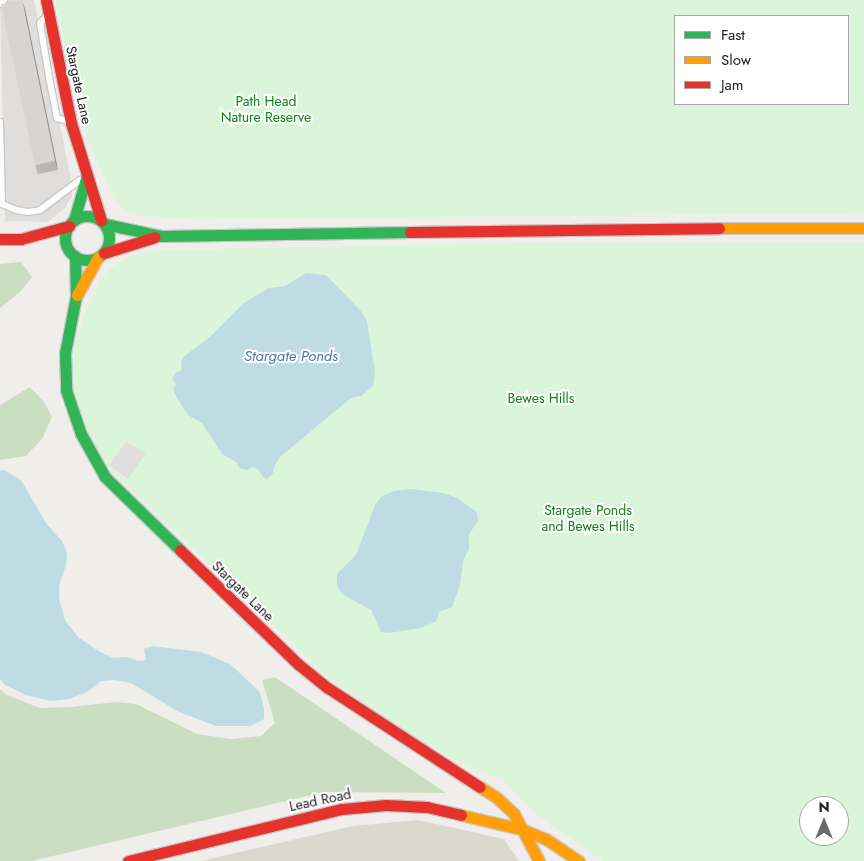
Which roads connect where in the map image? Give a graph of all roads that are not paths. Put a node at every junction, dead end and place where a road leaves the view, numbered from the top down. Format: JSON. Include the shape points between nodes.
{"nodes":[{"id":1,"x":4,"y":0,"type":"edge"},
{"id":2,"x":46,"y":0,"type":"edge"},
{"id":3,"x":0,"y":4,"type":"edge"},
{"id":4,"x":0,"y":122,"type":"edge"},
{"id":5,"x":87,"y":175,"type":"junction"},
{"id":6,"x":103,"y":222,"type":"junction"},
{"id":7,"x":71,"y":223,"type":"junction"},
{"id":8,"x":864,"y":228,"type":"edge"},
{"id":9,"x":161,"y":236,"type":"junction"},
{"id":10,"x":0,"y":239,"type":"edge"},
{"id":11,"x":21,"y":239,"type":"junction"},
{"id":12,"x":73,"y":254,"type":"junction"},
{"id":13,"x":101,"y":255,"type":"junction"},
{"id":14,"x":76,"y":296,"type":"junction"},
{"id":15,"x":521,"y":829,"type":"junction"},
{"id":16,"x":128,"y":861,"type":"edge"},
{"id":17,"x":539,"y":861,"type":"edge"},
{"id":18,"x":579,"y":861,"type":"edge"}],
"edges":[{"from":1,"to":3,"type":"lane"},
{"from":2,"to":5,"type":"street","name":"Stargate Lane","via":[[72,123]]},
{"from":4,"to":5,"type":"lane","via":[[2,204],[28,212],[40,210]]},
{"from":5,"to":6,"type":"street","name":"Stargate Lane"},
{"from":5,"to":7,"type":"street"},
{"from":6,"to":7,"type":"street","via":[[90,216]]},
{"from":6,"to":9,"type":"street"},
{"from":6,"to":13,"type":"street","via":[[109,241]]},
{"from":7,"to":11,"type":"street"},
{"from":7,"to":12,"type":"street","via":[[65,237]]},
{"from":8,"to":9,"type":"street"},
{"from":9,"to":13,"type":"street"},
{"from":10,"to":11,"type":"street"},
{"from":11,"to":12,"type":"street"},
{"from":12,"to":13,"type":"street","via":[[86,260]]},
{"from":12,"to":14,"type":"street","name":"Stargate Lane"},
{"from":13,"to":14,"type":"street","name":"Stargate Lane"},
{"from":14,"to":15,"type":"street","name":"Stargate Lane","via":[[64,353],[66,390],[81,434],[105,477],[298,664],[388,730],[496,797],[510,809]]},
{"from":15,"to":16,"type":"street","name":"Lead Road","via":[[427,807],[364,806]]},
{"from":15,"to":17,"type":"street","name":"Stargate Lane"},
{"from":15,"to":18,"type":"street","name":"Lead Road","via":[[546,839]]}]}
